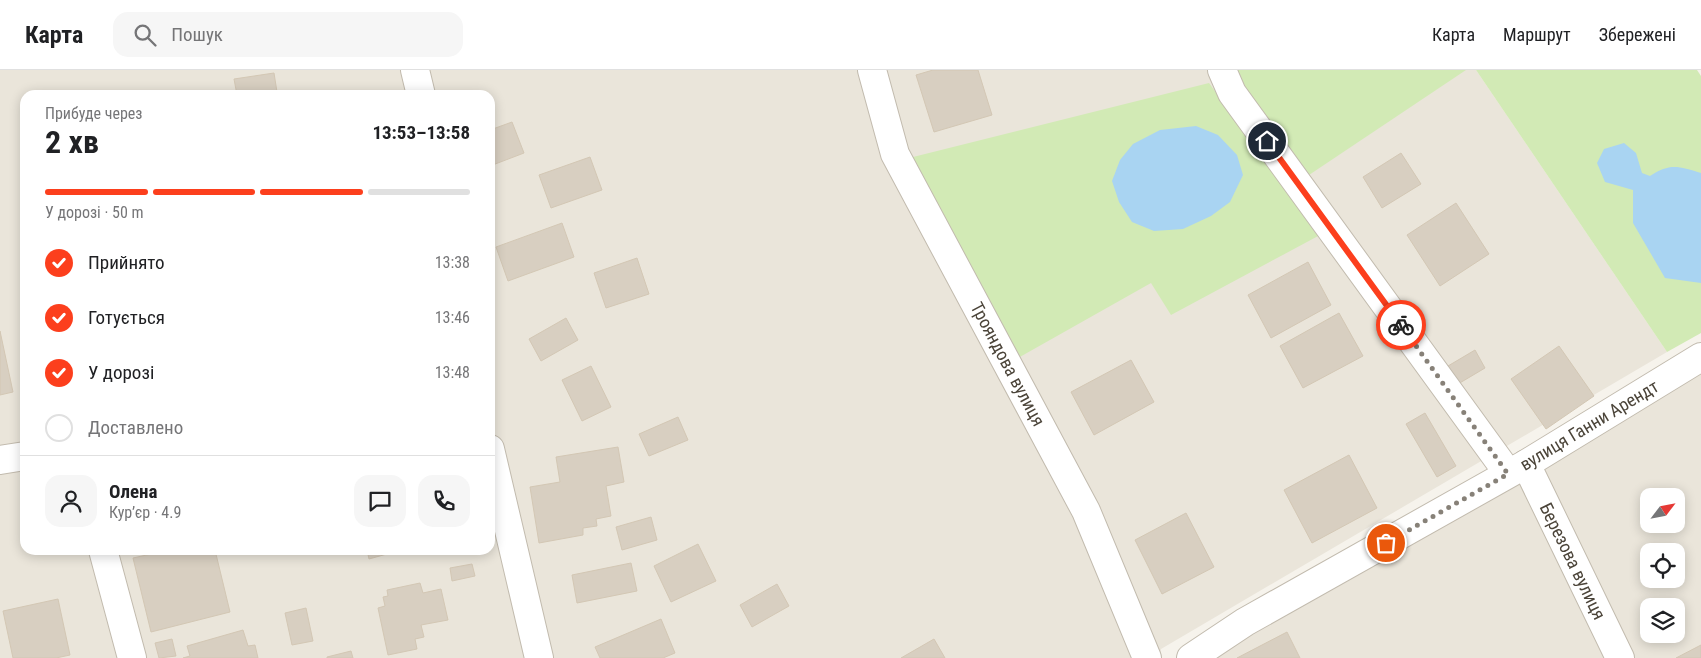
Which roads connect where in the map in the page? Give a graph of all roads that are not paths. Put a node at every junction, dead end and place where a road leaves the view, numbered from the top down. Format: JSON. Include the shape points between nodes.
{"nodes":[{"id":1,"x":415,"y":70,"type":"edge"},
{"id":2,"x":872,"y":70,"type":"edge"},
{"id":3,"x":1222,"y":70,"type":"edge"},
{"id":4,"x":420,"y":90,"type":"edge"},
{"id":5,"x":1701,"y":357,"type":"edge"},
{"id":6,"x":20,"y":457,"type":"edge"},
{"id":7,"x":0,"y":460,"type":"edge"},
{"id":8,"x":1517,"y":469,"type":"junction"},
{"id":9,"x":495,"y":470,"type":"edge"},
{"id":10,"x":104,"y":555,"type":"edge"},
{"id":11,"x":1197,"y":656,"type":"edge"},
{"id":12,"x":132,"y":658,"type":"edge"},
{"id":13,"x":539,"y":658,"type":"edge"},
{"id":14,"x":1147,"y":658,"type":"edge"},
{"id":15,"x":1620,"y":658,"type":"edge"}],
"edges":[{"from":1,"to":4,"type":"street"},
{"from":2,"to":14,"type":"street","name":"Трояндова вулиця","via":[[895,154],[1086,511]]},
{"from":3,"to":8,"type":"street","name":"Березова вулиця","via":[[1232,93]]},
{"from":5,"to":8,"type":"street","name":"вулиця Ганни Арендт"},
{"from":6,"to":7,"type":"street"},
{"from":8,"to":11,"type":"street","name":"вулиця Ганни Арендт","via":[[1245,622]]},
{"from":8,"to":15,"type":"street","name":"Березова вулиця"},
{"from":9,"to":13,"type":"street"},
{"from":10,"to":12,"type":"street"}]}
